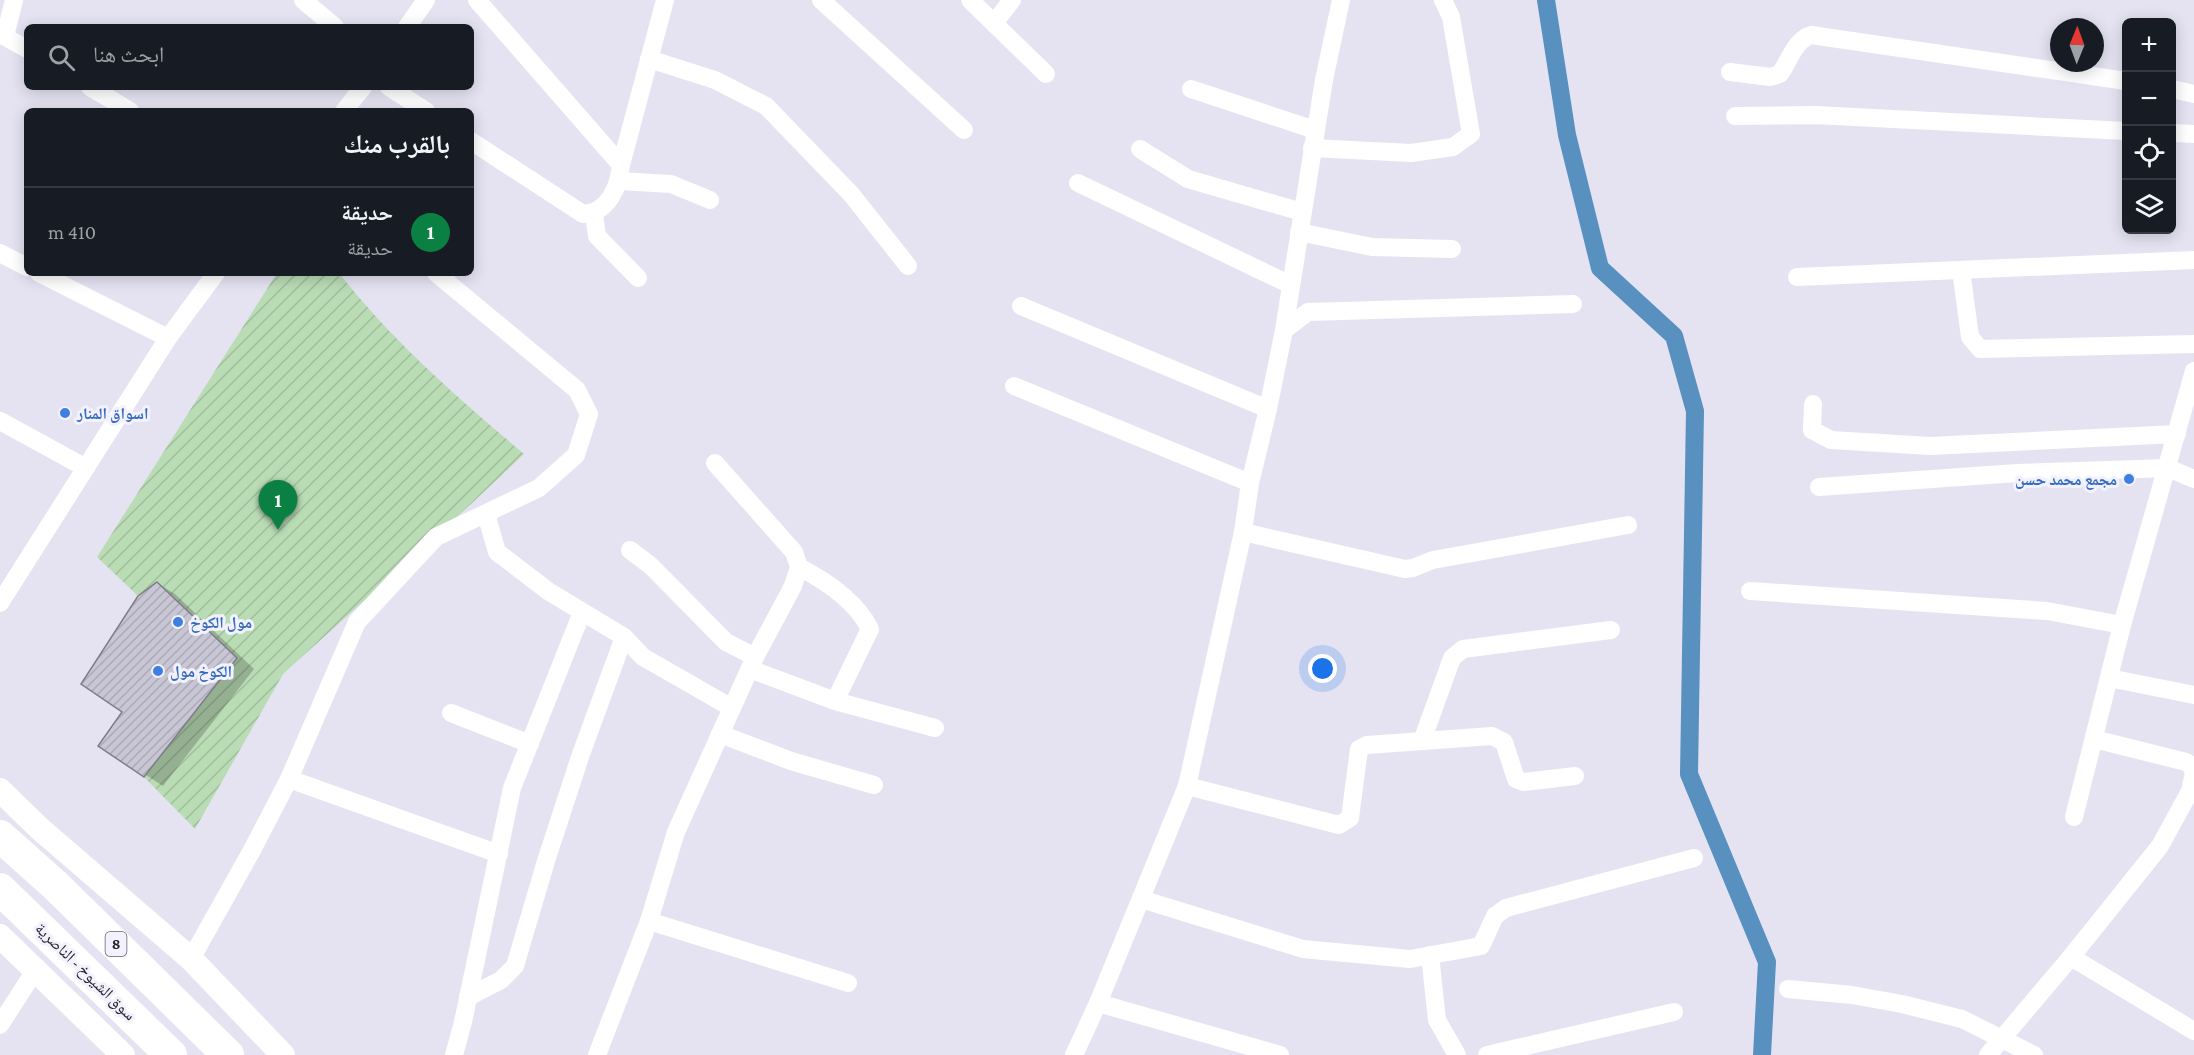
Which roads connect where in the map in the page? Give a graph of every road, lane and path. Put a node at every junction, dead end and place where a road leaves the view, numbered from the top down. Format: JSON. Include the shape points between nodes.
{"nodes":[{"id":1,"x":14,"y":0,"type":"edge"},
{"id":2,"x":303,"y":0,"type":"edge"},
{"id":3,"x":426,"y":0,"type":"edge"},
{"id":4,"x":477,"y":0,"type":"edge"},
{"id":5,"x":665,"y":0,"type":"edge"},
{"id":6,"x":821,"y":0,"type":"edge"},
{"id":7,"x":970,"y":0,"type":"edge"},
{"id":8,"x":1012,"y":0,"type":"edge"},
{"id":9,"x":1341,"y":0,"type":"edge"},
{"id":10,"x":1443,"y":0,"type":"edge"},
{"id":11,"x":994,"y":23,"type":"junction"},
{"id":12,"x":331,"y":24,"type":"edge"},
{"id":13,"x":409,"y":24,"type":"edge"},
{"id":14,"x":3,"y":35,"type":"edge"},
{"id":15,"x":24,"y":47,"type":"edge"},
{"id":16,"x":649,"y":59,"type":"junction"},
{"id":17,"x":1730,"y":72,"type":"dead end"},
{"id":18,"x":1046,"y":74,"type":"dead end"},
{"id":19,"x":2122,"y":80,"type":"edge"},
{"id":20,"x":1191,"y":89,"type":"dead end"},
{"id":21,"x":95,"y":90,"type":"edge"},
{"id":22,"x":361,"y":90,"type":"edge"},
{"id":23,"x":394,"y":90,"type":"edge"},
{"id":24,"x":2176,"y":90,"type":"edge"},
{"id":25,"x":2194,"y":93,"type":"edge"},
{"id":26,"x":125,"y":108,"type":"edge"},
{"id":27,"x":346,"y":108,"type":"edge"},
{"id":28,"x":421,"y":108,"type":"edge"},
{"id":29,"x":1735,"y":116,"type":"dead end"},
{"id":30,"x":964,"y":130,"type":"dead end"},
{"id":31,"x":1315,"y":130,"type":"junction"},
{"id":32,"x":2122,"y":131,"type":"edge"},
{"id":33,"x":2176,"y":133,"type":"edge"},
{"id":34,"x":2194,"y":134,"type":"edge"},
{"id":35,"x":474,"y":143,"type":"edge"},
{"id":36,"x":1312,"y":148,"type":"junction"},
{"id":37,"x":1140,"y":149,"type":"dead end"},
{"id":38,"x":620,"y":173,"type":"junction"},
{"id":39,"x":1078,"y":183,"type":"dead end"},
{"id":40,"x":710,"y":200,"type":"dead end"},
{"id":41,"x":1302,"y":212,"type":"junction"},
{"id":42,"x":594,"y":214,"type":"junction"},
{"id":43,"x":1299,"y":232,"type":"junction"},
{"id":44,"x":1452,"y":249,"type":"dead end"},
{"id":45,"x":0,"y":253,"type":"edge"},
{"id":46,"x":2194,"y":260,"type":"edge"},
{"id":47,"x":24,"y":265,"type":"edge"},
{"id":48,"x":908,"y":266,"type":"dead end"},
{"id":49,"x":1961,"y":270,"type":"junction"},
{"id":50,"x":45,"y":276,"type":"edge"},
{"id":51,"x":214,"y":276,"type":"edge"},
{"id":52,"x":440,"y":276,"type":"edge"},
{"id":53,"x":1797,"y":277,"type":"dead end"},
{"id":54,"x":638,"y":278,"type":"dead end"},
{"id":55,"x":1291,"y":285,"type":"junction"},
{"id":56,"x":1573,"y":304,"type":"dead end"},
{"id":57,"x":1021,"y":306,"type":"dead end"},
{"id":58,"x":1284,"y":330,"type":"junction"},
{"id":59,"x":168,"y":338,"type":"junction"},
{"id":60,"x":2194,"y":344,"type":"edge"},
{"id":61,"x":2194,"y":370,"type":"edge"},
{"id":62,"x":1014,"y":386,"type":"dead end"},
{"id":63,"x":1814,"y":404,"type":"dead end"},
{"id":64,"x":1268,"y":409,"type":"junction"},
{"id":65,"x":0,"y":421,"type":"edge"},
{"id":66,"x":2177,"y":434,"type":"junction"},
{"id":67,"x":715,"y":463,"type":"dead end"},
{"id":68,"x":86,"y":468,"type":"junction"},
{"id":69,"x":2168,"y":468,"type":"junction"},
{"id":70,"x":2194,"y":479,"type":"edge"},
{"id":71,"x":1250,"y":483,"type":"junction"},
{"id":72,"x":1819,"y":487,"type":"dead end"},
{"id":73,"x":486,"y":514,"type":"junction"},
{"id":74,"x":1628,"y":525,"type":"dead end"},
{"id":75,"x":1243,"y":532,"type":"junction"},
{"id":76,"x":630,"y":550,"type":"dead end"},
{"id":77,"x":799,"y":567,"type":"junction"},
{"id":78,"x":1750,"y":591,"type":"dead end"},
{"id":79,"x":0,"y":603,"type":"edge"},
{"id":80,"x":582,"y":612,"type":"junction"},
{"id":81,"x":2122,"y":625,"type":"junction"},
{"id":82,"x":1611,"y":630,"type":"dead end"},
{"id":83,"x":624,"y":637,"type":"junction"},
{"id":84,"x":753,"y":663,"type":"junction"},
{"id":85,"x":2109,"y":678,"type":"junction"},
{"id":86,"x":2194,"y":695,"type":"edge"},
{"id":87,"x":835,"y":701,"type":"junction"},
{"id":88,"x":732,"y":708,"type":"junction"},
{"id":89,"x":452,"y":713,"type":"dead end"},
{"id":90,"x":935,"y":728,"type":"dead end"},
{"id":91,"x":720,"y":734,"type":"junction"},
{"id":92,"x":2094,"y":739,"type":"junction"},
{"id":93,"x":1422,"y":741,"type":"junction"},
{"id":94,"x":530,"y":744,"type":"junction"},
{"id":95,"x":1575,"y":776,"type":"dead end"},
{"id":96,"x":289,"y":779,"type":"junction"},
{"id":97,"x":874,"y":785,"type":"dead end"},
{"id":98,"x":1187,"y":786,"type":"junction"},
{"id":99,"x":0,"y":790,"type":"edge"},
{"id":100,"x":2192,"y":790,"type":"edge"},
{"id":101,"x":2074,"y":817,"type":"dead end"},
{"id":102,"x":0,"y":836,"type":"edge"},
{"id":103,"x":499,"y":854,"type":"junction"},
{"id":104,"x":1694,"y":858,"type":"dead end"},
{"id":105,"x":0,"y":889,"type":"edge"},
{"id":106,"x":1141,"y":899,"type":"junction"},
{"id":107,"x":649,"y":921,"type":"junction"},
{"id":108,"x":0,"y":936,"type":"edge"},
{"id":109,"x":1430,"y":955,"type":"junction"},
{"id":110,"x":2071,"y":957,"type":"junction"},
{"id":111,"x":191,"y":959,"type":"junction"},
{"id":112,"x":36,"y":969,"type":"junction"},
{"id":113,"x":848,"y":983,"type":"dead end"},
{"id":114,"x":1788,"y":989,"type":"dead end"},
{"id":115,"x":468,"y":997,"type":"junction"},
{"id":116,"x":1098,"y":1003,"type":"junction"},
{"id":117,"x":1674,"y":1012,"type":"dead end"},
{"id":118,"x":0,"y":1025,"type":"edge"},
{"id":119,"x":2194,"y":1030,"type":"edge"},
{"id":120,"x":2002,"y":1038,"type":"junction"},
{"id":121,"x":123,"y":1055,"type":"edge"},
{"id":122,"x":171,"y":1055,"type":"edge"},
{"id":123,"x":228,"y":1055,"type":"edge"},
{"id":124,"x":283,"y":1055,"type":"edge"},
{"id":125,"x":454,"y":1055,"type":"edge"},
{"id":126,"x":597,"y":1055,"type":"edge"},
{"id":127,"x":1074,"y":1055,"type":"edge"},
{"id":128,"x":1280,"y":1055,"type":"edge"},
{"id":129,"x":1457,"y":1055,"type":"edge"},
{"id":130,"x":1487,"y":1055,"type":"edge"},
{"id":131,"x":1988,"y":1055,"type":"edge"},
{"id":132,"x":2034,"y":1055,"type":"edge"}],
"edges":[{"from":1,"to":14,"type":"street"},
{"from":2,"to":12,"type":"street"},
{"from":3,"to":13,"type":"street"},
{"from":4,"to":38,"type":"street"},
{"from":5,"to":16,"type":"street"},
{"from":6,"to":30,"type":"street"},
{"from":7,"to":11,"type":"street"},
{"from":8,"to":11,"type":"street"},
{"from":9,"to":31,"type":"street"},
{"from":10,"to":36,"type":"street","via":[[1451,17],[1471,134],[1453,147],[1411,153]]},
{"from":11,"to":18,"type":"street"},
{"from":14,"to":15,"type":"street"},
{"from":16,"to":38,"type":"street"},
{"from":16,"to":48,"type":"street","via":[[715,80],[766,105],[851,194]]},
{"from":17,"to":19,"type":"street","via":[[1780,74],[1799,42],[1811,35]]},
{"from":20,"to":31,"type":"street"},
{"from":21,"to":26,"type":"street"},
{"from":22,"to":27,"type":"street"},
{"from":23,"to":28,"type":"street"},
{"from":24,"to":25,"type":"street"},
{"from":29,"to":32,"type":"street","via":[[1816,115]]},
{"from":31,"to":36,"type":"street"},
{"from":33,"to":34,"type":"street"},
{"from":35,"to":42,"type":"street","via":[[583,214]]},
{"from":36,"to":41,"type":"street"},
{"from":37,"to":41,"type":"street","via":[[1188,179]]},
{"from":38,"to":40,"type":"street","via":[[670,184]]},
{"from":38,"to":42,"type":"street","via":[[605,205]]},
{"from":39,"to":55,"type":"street"},
{"from":41,"to":43,"type":"street"},
{"from":42,"to":54,"type":"street","via":[[597,236]]},
{"from":43,"to":44,"type":"street","via":[[1372,247]]},
{"from":43,"to":55,"type":"street"},
{"from":45,"to":47,"type":"street"},
{"from":46,"to":49,"type":"street"},
{"from":49,"to":53,"type":"street"},
{"from":49,"to":60,"type":"street","via":[[1970,337],[1980,349]]},
{"from":50,"to":59,"type":"street"},
{"from":51,"to":59,"type":"street"},
{"from":52,"to":73,"type":"street","via":[[577,390],[589,414],[576,455],[539,488]]},
{"from":55,"to":58,"type":"street"},
{"from":56,"to":58,"type":"street","via":[[1308,312]]},
{"from":57,"to":64,"type":"street"},
{"from":58,"to":64,"type":"street"},
{"from":59,"to":68,"type":"street"},
{"from":61,"to":66,"type":"street"},
{"from":62,"to":71,"type":"street"},
{"from":63,"to":66,"type":"street","via":[[1812,430],[1831,440],[1930,446]]},
{"from":64,"to":71,"type":"street"},
{"from":65,"to":68,"type":"street"},
{"from":66,"to":69,"type":"street"},
{"from":67,"to":77,"type":"street","via":[[794,552]]},
{"from":68,"to":79,"type":"street"},
{"from":69,"to":70,"type":"street"},
{"from":69,"to":72,"type":"street","via":[[2017,472]]},
{"from":69,"to":81,"type":"street"},
{"from":71,"to":75,"type":"street"},
{"from":73,"to":80,"type":"street","via":[[497,552]]},
{"from":73,"to":96,"type":"street","via":[[436,537],[357,622]]},
{"from":74,"to":75,"type":"street","via":[[1433,560],[1405,569]]},
{"from":75,"to":98,"type":"street"},
{"from":76,"to":84,"type":"street"},
{"from":77,"to":84,"type":"street"},
{"from":77,"to":87,"type":"street","via":[[825,581],[864,618],[870,629]]},
{"from":78,"to":81,"type":"street","via":[[2046,611]]},
{"from":80,"to":83,"type":"street"},
{"from":80,"to":94,"type":"street"},
{"from":81,"to":85,"type":"street"},
{"from":82,"to":93,"type":"street","via":[[1463,649],[1452,658]]},
{"from":83,"to":88,"type":"street","via":[[643,657]]},
{"from":83,"to":115,"type":"street","via":[[581,754],[515,966],[501,980]]},
{"from":84,"to":87,"type":"street"},
{"from":84,"to":88,"type":"street"},
{"from":85,"to":86,"type":"street"},
{"from":85,"to":92,"type":"street"},
{"from":87,"to":90,"type":"street"},
{"from":88,"to":91,"type":"street"},
{"from":89,"to":94,"type":"street"},
{"from":91,"to":97,"type":"street","via":[[791,761]]},
{"from":91,"to":107,"type":"street","via":[[676,832]]},
{"from":92,"to":100,"type":"street","via":[[2186,762],[2194,773]]},
{"from":92,"to":101,"type":"street"},
{"from":93,"to":95,"type":"street","via":[[1492,736],[1504,742],[1516,779],[1524,782]]},
{"from":93,"to":98,"type":"street","via":[[1359,749],[1350,818],[1339,825]]},
{"from":94,"to":103,"type":"street","via":[[512,788]]},
{"from":96,"to":103,"type":"street"},
{"from":96,"to":111,"type":"street"},
{"from":98,"to":106,"type":"street"},
{"from":99,"to":111,"type":"main road"},
{"from":100,"to":110,"type":"street","via":[[2160,846]]},
{"from":102,"to":123,"type":"highway","number":"8"},
{"from":103,"to":115,"type":"street"},
{"from":104,"to":109,"type":"street","via":[[1506,908],[1495,916],[1481,946]]},
{"from":105,"to":122,"type":"highway","name":"سوق الشيوخ - الناصرية","number":"8"},
{"from":106,"to":109,"type":"street","via":[[1303,949],[1410,959]]},
{"from":106,"to":116,"type":"street"},
{"from":107,"to":113,"type":"street"},
{"from":107,"to":126,"type":"street"},
{"from":108,"to":112,"type":"main road"},
{"from":109,"to":129,"type":"street","via":[[1437,1020]]},
{"from":110,"to":119,"type":"street"},
{"from":110,"to":120,"type":"street"},
{"from":111,"to":124,"type":"main road"},
{"from":112,"to":118,"type":"street"},
{"from":112,"to":121,"type":"main road"},
{"from":114,"to":120,"type":"street","via":[[1902,1004],[1962,1019]]},
{"from":115,"to":125,"type":"street"},
{"from":116,"to":127,"type":"street"},
{"from":116,"to":128,"type":"street"},
{"from":117,"to":130,"type":"street"},
{"from":120,"to":131,"type":"street"},
{"from":120,"to":132,"type":"street"}]}
